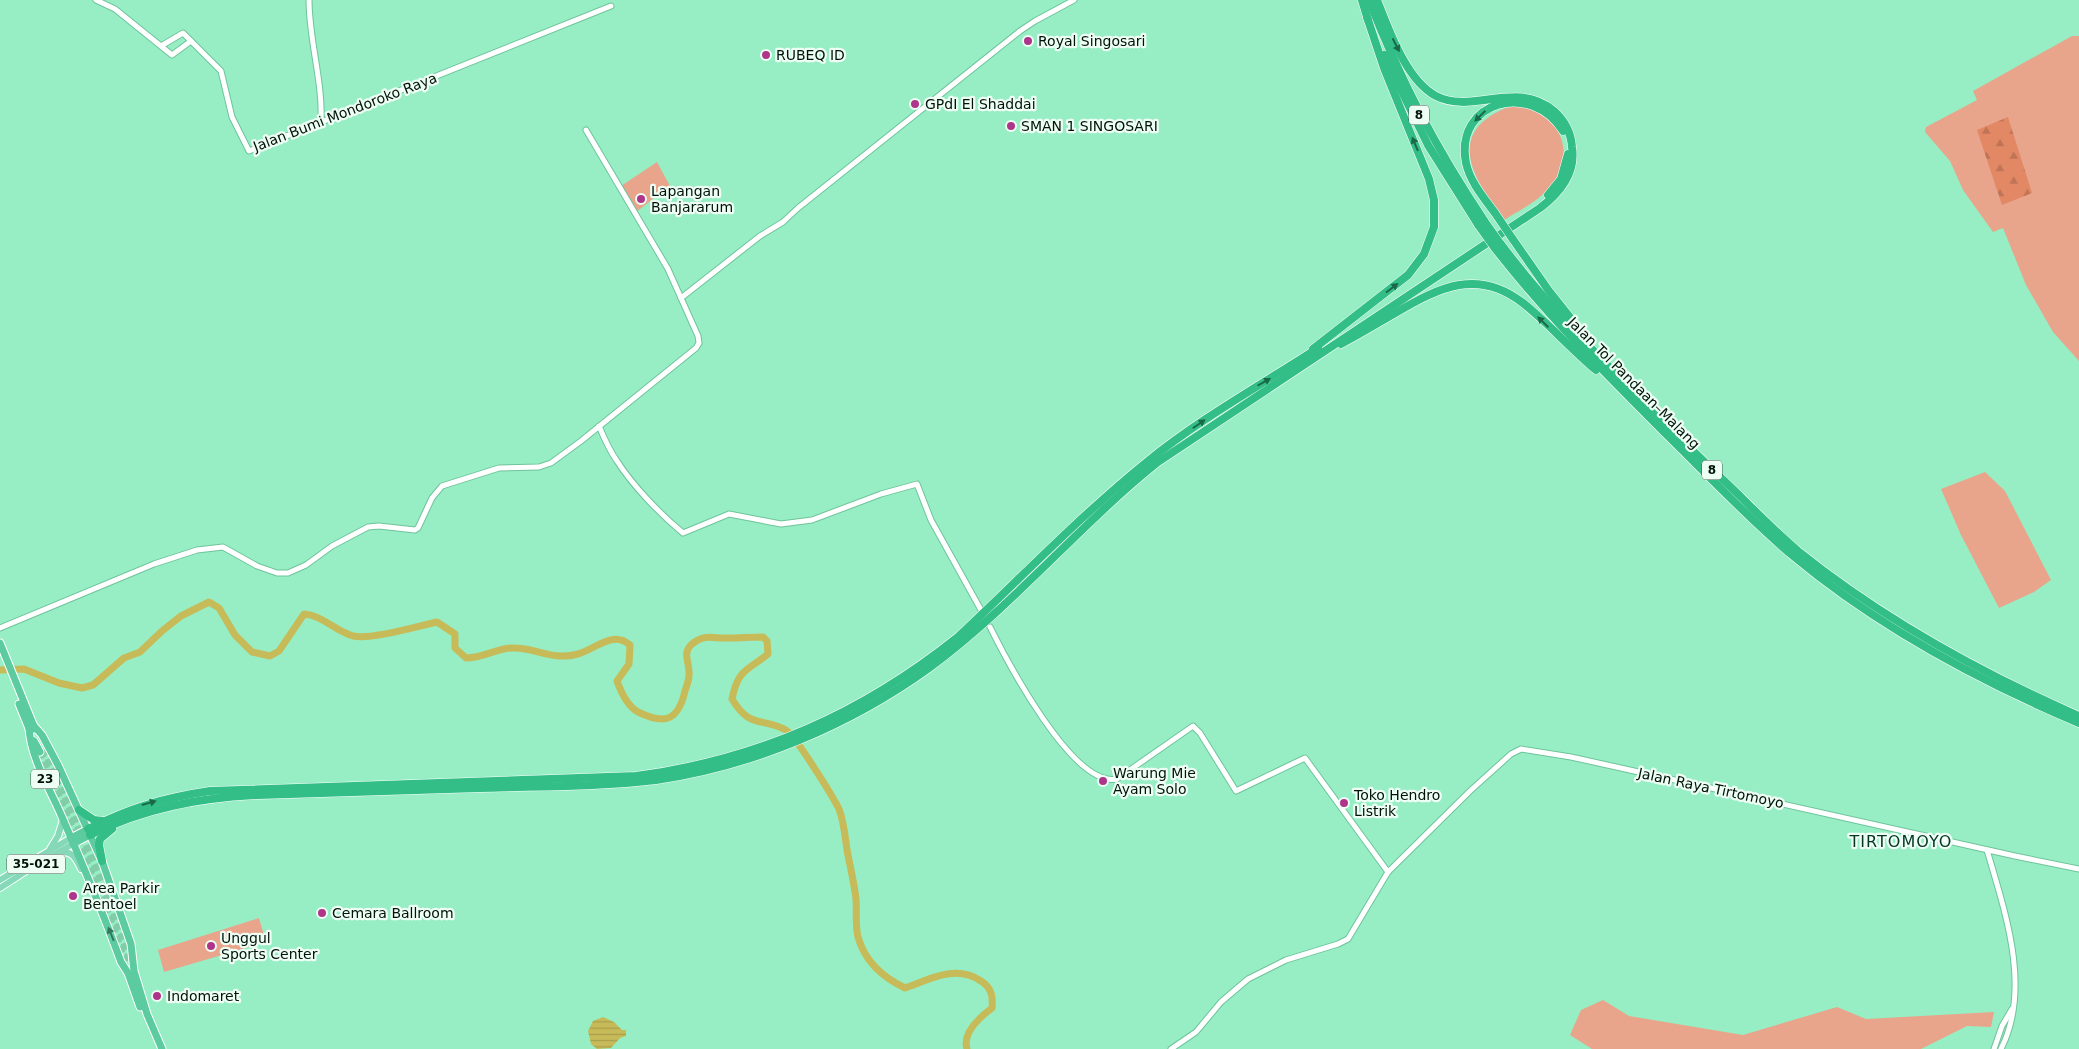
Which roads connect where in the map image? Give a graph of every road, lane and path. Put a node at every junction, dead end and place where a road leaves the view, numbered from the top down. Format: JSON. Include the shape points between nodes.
{"nodes":[{"id":1,"x":96,"y":0,"type":"edge"},
{"id":2,"x":309,"y":0,"type":"edge"},
{"id":3,"x":1074,"y":0,"type":"edge"},
{"id":4,"x":1362,"y":0,"type":"edge"},
{"id":5,"x":1369,"y":0,"type":"edge"},
{"id":6,"x":1377,"y":0,"type":"edge"},
{"id":7,"x":611,"y":6,"type":"dead end"},
{"id":8,"x":1367,"y":17,"type":"junction"},
{"id":9,"x":191,"y":41,"type":"junction"},
{"id":10,"x":161,"y":46,"type":"junction"},
{"id":11,"x":321,"y":122,"type":"junction"},
{"id":12,"x":586,"y":130,"type":"dead end"},
{"id":13,"x":1482,"y":224,"type":"junction"},
{"id":14,"x":681,"y":298,"type":"junction"},
{"id":15,"x":1299,"y":364,"type":"junction"},
{"id":16,"x":1622,"y":385,"type":"junction"},
{"id":17,"x":598,"y":426,"type":"junction"},
{"id":18,"x":981,"y":610,"type":"dead end"},
{"id":19,"x":990,"y":627,"type":"dead end"},
{"id":20,"x":0,"y":628,"type":"edge"},
{"id":21,"x":0,"y":644,"type":"edge"},
{"id":22,"x":3,"y":661,"type":"edge"},
{"id":23,"x":2079,"y":716,"type":"edge"},
{"id":24,"x":2079,"y":723,"type":"edge"},
{"id":25,"x":31,"y":727,"type":"junction"},
{"id":26,"x":42,"y":750,"type":"tunnel mouth"},
{"id":27,"x":388,"y":788,"type":"junction"},
{"id":28,"x":229,"y":796,"type":"junction"},
{"id":29,"x":79,"y":810,"type":"junction"},
{"id":30,"x":63,"y":820,"type":"junction"},
{"id":31,"x":104,"y":821,"type":"junction"},
{"id":32,"x":89,"y":832,"type":"junction"},
{"id":33,"x":72,"y":841,"type":"junction"},
{"id":34,"x":1987,"y":850,"type":"junction"},
{"id":35,"x":49,"y":854,"type":"junction"},
{"id":36,"x":102,"y":861,"type":"junction"},
{"id":37,"x":2079,"y":869,"type":"edge"},
{"id":38,"x":1388,"y":872,"type":"junction"},
{"id":39,"x":0,"y":880,"type":"edge"},
{"id":40,"x":0,"y":888,"type":"edge"},
{"id":41,"x":94,"y":895,"type":"junction"},
{"id":42,"x":127,"y":961,"type":"tunnel mouth"},
{"id":43,"x":131,"y":972,"type":"junction"},
{"id":44,"x":2012,"y":1009,"type":"junction"},
{"id":45,"x":157,"y":1049,"type":"edge"},
{"id":46,"x":162,"y":1049,"type":"edge"},
{"id":47,"x":1171,"y":1049,"type":"edge"},
{"id":48,"x":1997,"y":1049,"type":"edge"}],
"edges":[{"from":1,"to":10,"type":"street","via":[[114,9]]},
{"from":2,"to":11,"type":"street"},
{"from":3,"to":14,"type":"street","via":[[1020,31],[783,222],[760,236]]},
{"from":4,"to":8,"type":"highway","name":"Jalan Tol Pandaan–Malang","number":"8"},
{"from":5,"to":13,"type":"highway","name":"Jalan Tol Pandaan–Malang","number":"8","via":[[1418,113]]},
{"from":6,"to":15,"type":"highway","one_way":true,"via":[[1394,40],[1421,85],[1437,97],[1455,101],[1514,96],[1542,103],[1556,112],[1567,128],[1572,146],[1571,169],[1562,188],[1540,208]]},
{"from":7,"to":11,"type":"street","name":"Jalan Bumi Mondoroko Raya"},
{"from":8,"to":13,"type":"highway","name":"Jalan Tol Pandaan–Malang","number":"8","via":[[1424,138],[1446,177]]},
{"from":15,"to":8,"type":"highway","one_way":true,"via":[[1408,275],[1424,254],[1434,228],[1435,207],[1429,179],[1387,78]]},
{"from":9,"to":10,"type":"street","name":"Jalan Bumi Mondoroko Raya","via":[[183,33]]},
{"from":9,"to":10,"type":"street","via":[[172,55]]},
{"from":9,"to":11,"type":"street","name":"Jalan Bumi Mondoroko Raya","via":[[221,71],[232,117],[249,151]]},
{"from":12,"to":14,"type":"street","via":[[647,232]]},
{"from":13,"to":16,"type":"highway","name":"Jalan Tol Pandaan–Malang","number":"8","bridge":true},
{"from":14,"to":17,"type":"street","via":[[698,336],[698,345]]},
{"from":16,"to":15,"type":"highway","one_way":true,"via":[[1588,364],[1523,303],[1506,292],[1478,284],[1457,285],[1433,292]]},
{"from":15,"to":16,"type":"highway","one_way":true,"bridge":true,"via":[[1537,204],[1553,190],[1565,171],[1566,138],[1553,117],[1536,106],[1514,101],[1491,107],[1478,116],[1468,133],[1465,151],[1469,171],[1479,191],[1495,213],[1512,238],[1549,292]]},
{"from":15,"to":27,"type":"highway","via":[[1229,402],[1149,460],[958,636],[891,685],[821,727],[764,750],[636,776]]},
{"from":16,"to":23,"type":"highway","name":"Jalan Tol Pandaan–Malang","number":"8","via":[[1798,550],[1880,611],[1986,673]]},
{"from":16,"to":24,"type":"highway","name":"Jalan Tol Pandaan–Malang","number":"8","via":[[1793,556],[1877,617],[1947,659]]},
{"from":17,"to":18,"type":"street","via":[[627,475],[683,533],[729,514],[781,524],[812,520],[880,494],[917,484],[931,520]]},
{"from":17,"to":20,"type":"street","via":[[557,459],[542,466],[499,468],[444,485],[435,494],[415,530],[368,527],[288,573],[276,573],[257,566],[223,547],[197,550],[141,569]]},
{"from":19,"to":38,"type":"street","via":[[1020,682],[1055,734],[1074,758],[1090,771],[1106,779],[1117,779],[1193,726],[1236,791],[1305,758]]},
{"from":21,"to":22,"type":"highway"},
{"from":22,"to":25,"type":"highway"},
{"from":25,"to":26,"type":"highway"},
{"from":25,"to":29,"type":"highway","via":[[42,735]]},
{"from":25,"to":30,"type":"highway","number":"23","via":[[30,738],[41,770]]},
{"from":27,"to":28,"type":"highway"},
{"from":31,"to":27,"type":"highway","one_way":true,"via":[[158,800],[210,791]]},
{"from":28,"to":32,"type":"highway","via":[[153,810]]},
{"from":28,"to":36,"type":"highway","via":[[152,813],[116,827],[100,839]]},
{"from":29,"to":31,"type":"highway","via":[[94,820]]},
{"from":29,"to":32,"type":"highway"},
{"from":30,"to":33,"type":"highway","number":"23"},
{"from":30,"to":35,"type":"main road","number":"35-021"},
{"from":31,"to":32,"type":"highway"},
{"from":32,"to":33,"type":"highway"},
{"from":32,"to":36,"type":"highway"},
{"from":33,"to":35,"type":"main road","number":"35-021"},
{"from":33,"to":41,"type":"highway"},
{"from":34,"to":37,"type":"street","name":"Jalan Raya Tirtomoyo"},
{"from":34,"to":38,"type":"street","name":"Jalan Raya Tirtomoyo","via":[[1571,757],[1521,749],[1470,791]]},
{"from":34,"to":44,"type":"street","via":[[2012,949],[2015,981]]},
{"from":35,"to":39,"type":"main road","number":"35-021"},
{"from":35,"to":40,"type":"main road","number":"35-021"},
{"from":35,"to":41,"type":"main road","number":"35-021","via":[[71,854]]},
{"from":36,"to":43,"type":"highway","via":[[131,944]]},
{"from":38,"to":47,"type":"street","via":[[1346,940],[1290,958],[1248,979],[1221,1002],[1196,1032]]},
{"from":43,"to":41,"type":"highway","one_way":true,"via":[[121,962]]},
{"from":42,"to":43,"type":"highway"},
{"from":43,"to":45,"type":"highway"},
{"from":43,"to":46,"type":"highway"},
{"from":44,"to":48,"type":"street"},
{"from":44,"to":48,"type":"street"}]}
